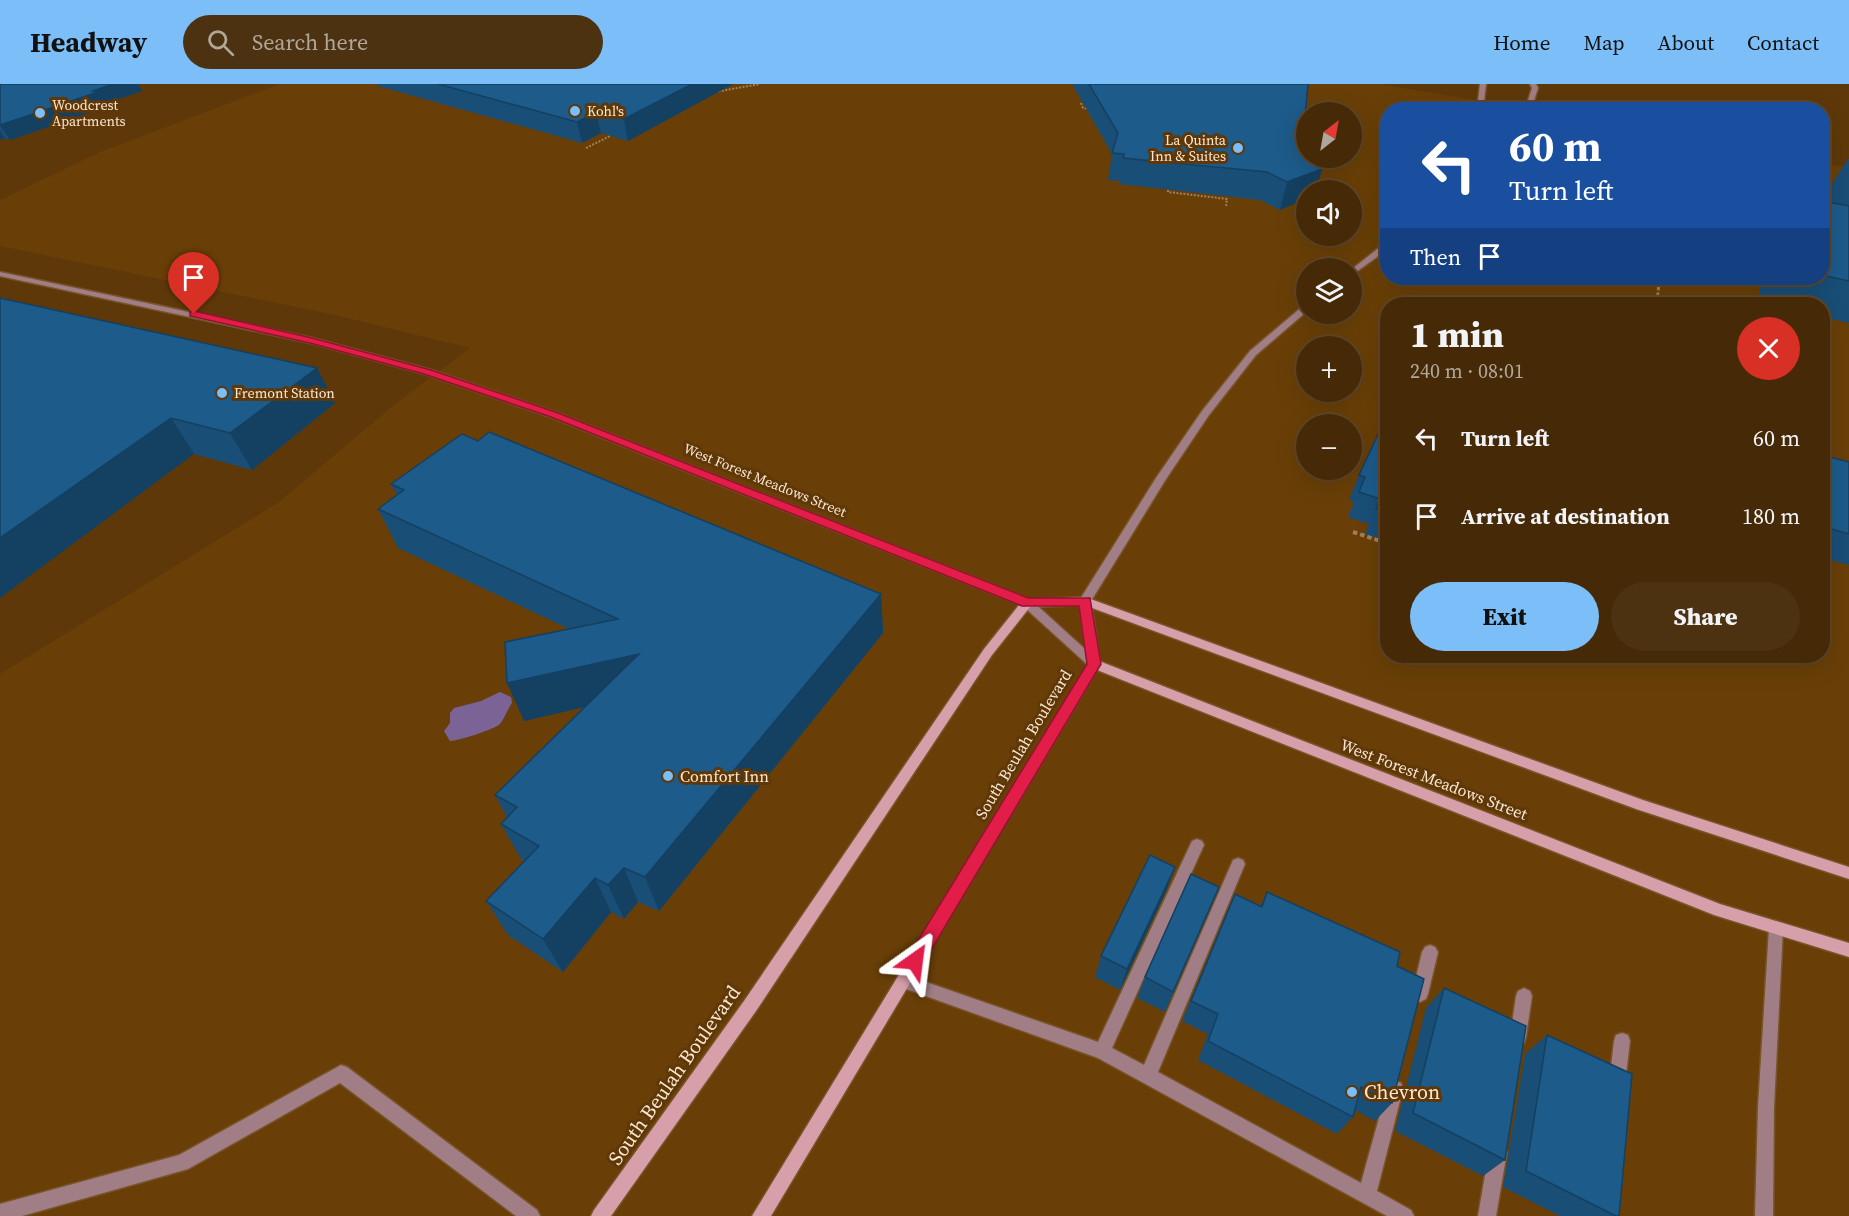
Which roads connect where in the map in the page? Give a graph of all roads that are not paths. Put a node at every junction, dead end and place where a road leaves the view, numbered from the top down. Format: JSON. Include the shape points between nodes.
{"nodes":[{"id":1,"x":1484,"y":84,"type":"edge"},
{"id":2,"x":1533,"y":84,"type":"edge"},
{"id":3,"x":1481,"y":102,"type":"edge"},
{"id":4,"x":1531,"y":102,"type":"edge"},
{"id":5,"x":1380,"y":251,"type":"edge"},
{"id":6,"x":1362,"y":265,"type":"edge"},
{"id":7,"x":0,"y":274,"type":"edge"},
{"id":8,"x":1296,"y":316,"type":"edge"},
{"id":9,"x":1085,"y":601,"type":"junction"},
{"id":10,"x":1027,"y":603,"type":"junction"},
{"id":11,"x":1094,"y":664,"type":"junction"},
{"id":12,"x":1197,"y":845,"type":"dead end"},
{"id":13,"x":1238,"y":864,"type":"dead end"},
{"id":14,"x":1849,"y":873,"type":"edge"},
{"id":15,"x":1776,"y":928,"type":"junction"},
{"id":16,"x":1849,"y":950,"type":"edge"},
{"id":17,"x":1430,"y":952,"type":"dead end"},
{"id":18,"x":903,"y":981,"type":"junction"},
{"id":19,"x":1524,"y":996,"type":"dead end"},
{"id":20,"x":1415,"y":1014,"type":"edge"},
{"id":21,"x":1622,"y":1041,"type":"dead end"},
{"id":22,"x":1516,"y":1049,"type":"edge"},
{"id":23,"x":1102,"y":1051,"type":"junction"},
{"id":24,"x":1400,"y":1070,"type":"edge"},
{"id":25,"x":1149,"y":1076,"type":"junction"},
{"id":26,"x":1615,"y":1099,"type":"edge"},
{"id":27,"x":1501,"y":1138,"type":"edge"},
{"id":28,"x":1367,"y":1195,"type":"junction"},
{"id":29,"x":0,"y":1213,"type":"edge"},
{"id":30,"x":531,"y":1216,"type":"edge"},
{"id":31,"x":600,"y":1216,"type":"edge"},
{"id":32,"x":761,"y":1216,"type":"edge"},
{"id":33,"x":1405,"y":1216,"type":"edge"},
{"id":34,"x":1487,"y":1216,"type":"edge"},
{"id":35,"x":1764,"y":1216,"type":"edge"}],
"edges":[{"from":1,"to":3,"type":"street"},
{"from":2,"to":4,"type":"street"},
{"from":5,"to":6,"type":"street"},
{"from":7,"to":10,"type":"street","name":"West Forest Meadows Street","via":[[301,338],[428,372],[648,451]]},
{"from":8,"to":9,"type":"street","via":[[1253,353],[1206,413]]},
{"from":9,"to":10,"type":"main road","name":"West Forest Meadows Street"},
{"from":9,"to":11,"type":"street","name":"South Beulah Boulevard"},
{"from":9,"to":14,"type":"main road","name":"West Forest Meadows Street","via":[[1641,805]]},
{"from":10,"to":11,"type":"street","name":"West Forest Meadows Street"},
{"from":10,"to":31,"type":"main road","name":"South Beulah Boulevard","via":[[988,652],[750,1006]]},
{"from":11,"to":15,"type":"main road","name":"West Forest Meadows Street","via":[[1719,910]]},
{"from":11,"to":18,"type":"main road","name":"South Beulah Boulevard"},
{"from":12,"to":23,"type":"street"},
{"from":13,"to":25,"type":"street"},
{"from":15,"to":16,"type":"main road","name":"West Forest Meadows Street"},
{"from":15,"to":35,"type":"street"},
{"from":17,"to":20,"type":"street"},
{"from":18,"to":23,"type":"street"},
{"from":18,"to":32,"type":"main road","name":"South Beulah Boulevard"},
{"from":19,"to":22,"type":"street"},
{"from":21,"to":26,"type":"street"},
{"from":23,"to":25,"type":"street"},
{"from":24,"to":28,"type":"street"},
{"from":25,"to":28,"type":"street"},
{"from":27,"to":34,"type":"street"},
{"from":28,"to":33,"type":"street"},
{"from":29,"to":30,"type":"street","via":[[182,1163],[341,1073]]}]}
